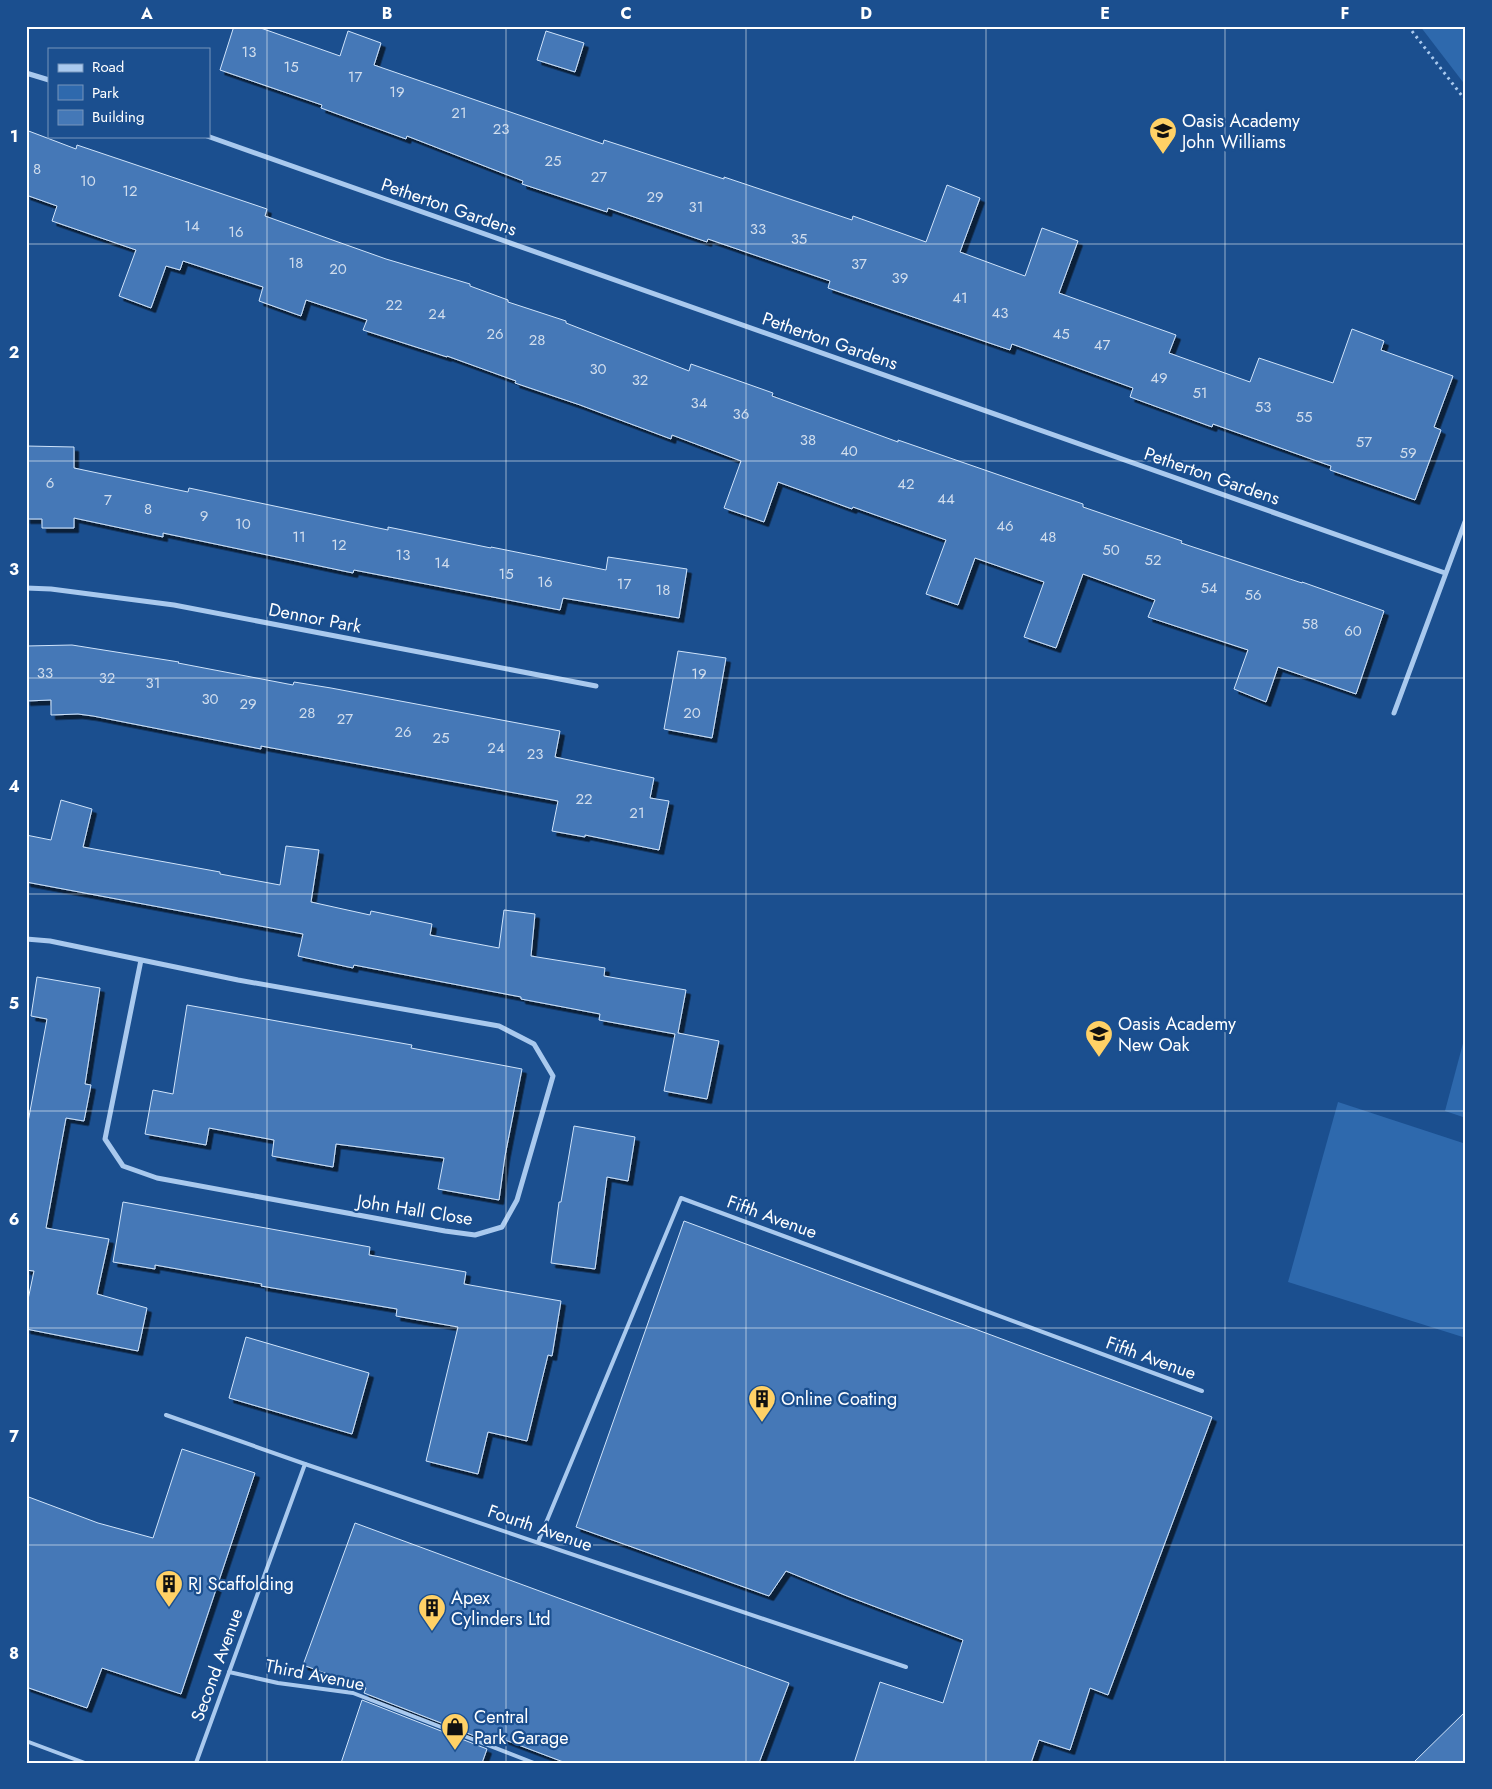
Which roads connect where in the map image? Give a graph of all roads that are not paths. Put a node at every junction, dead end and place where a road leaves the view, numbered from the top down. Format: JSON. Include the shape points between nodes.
{"nodes":[{"id":1,"x":26,"y":73,"type":"edge"},
{"id":2,"x":48,"y":80,"type":"edge"},
{"id":3,"x":210,"y":137,"type":"edge"},
{"id":4,"x":1466,"y":519,"type":"edge"},
{"id":5,"x":1445,"y":573,"type":"junction"},
{"id":6,"x":26,"y":588,"type":"edge"},
{"id":7,"x":596,"y":686,"type":"dead end"},
{"id":8,"x":1394,"y":712,"type":"dead end"},
{"id":9,"x":26,"y":939,"type":"edge"},
{"id":10,"x":141,"y":960,"type":"junction"},
{"id":11,"x":1202,"y":1392,"type":"dead end"},
{"id":12,"x":166,"y":1415,"type":"dead end"},
{"id":13,"x":305,"y":1464,"type":"junction"},
{"id":14,"x":538,"y":1542,"type":"junction"},
{"id":15,"x":906,"y":1667,"type":"dead end"},
{"id":16,"x":229,"y":1672,"type":"junction"},
{"id":17,"x":26,"y":1741,"type":"edge"},
{"id":18,"x":85,"y":1763,"type":"edge"},
{"id":19,"x":196,"y":1763,"type":"edge"},
{"id":20,"x":534,"y":1763,"type":"edge"}],
"edges":[{"from":1,"to":2,"type":"street"},
{"from":3,"to":5,"type":"street","name":"Petherton Gardens"},
{"from":4,"to":5,"type":"street"},
{"from":5,"to":8,"type":"street"},
{"from":6,"to":7,"type":"street","name":"Dennor Park","via":[[51,588],[174,604]]},
{"from":9,"to":10,"type":"street","name":"John Hall Close"},
{"from":10,"to":10,"type":"street","name":"John Hall Close","via":[[499,1026],[534,1044],[552,1076],[517,1200],[502,1227],[475,1235],[445,1231],[157,1178],[123,1166],[105,1139]]},
{"from":11,"to":14,"type":"lane","name":"Fifth Avenue","via":[[681,1198]]},
{"from":12,"to":13,"type":"lane","name":"Fourth Avenue"},
{"from":13,"to":14,"type":"lane","name":"Fourth Avenue"},
{"from":13,"to":16,"type":"lane","name":"Second Avenue"},
{"from":14,"to":15,"type":"lane","name":"Fourth Avenue"},
{"from":16,"to":19,"type":"lane","name":"Second Avenue"},
{"from":16,"to":20,"type":"lane","name":"Third Avenue","via":[[278,1683],[353,1693]]},
{"from":17,"to":18,"type":"lane"}]}
